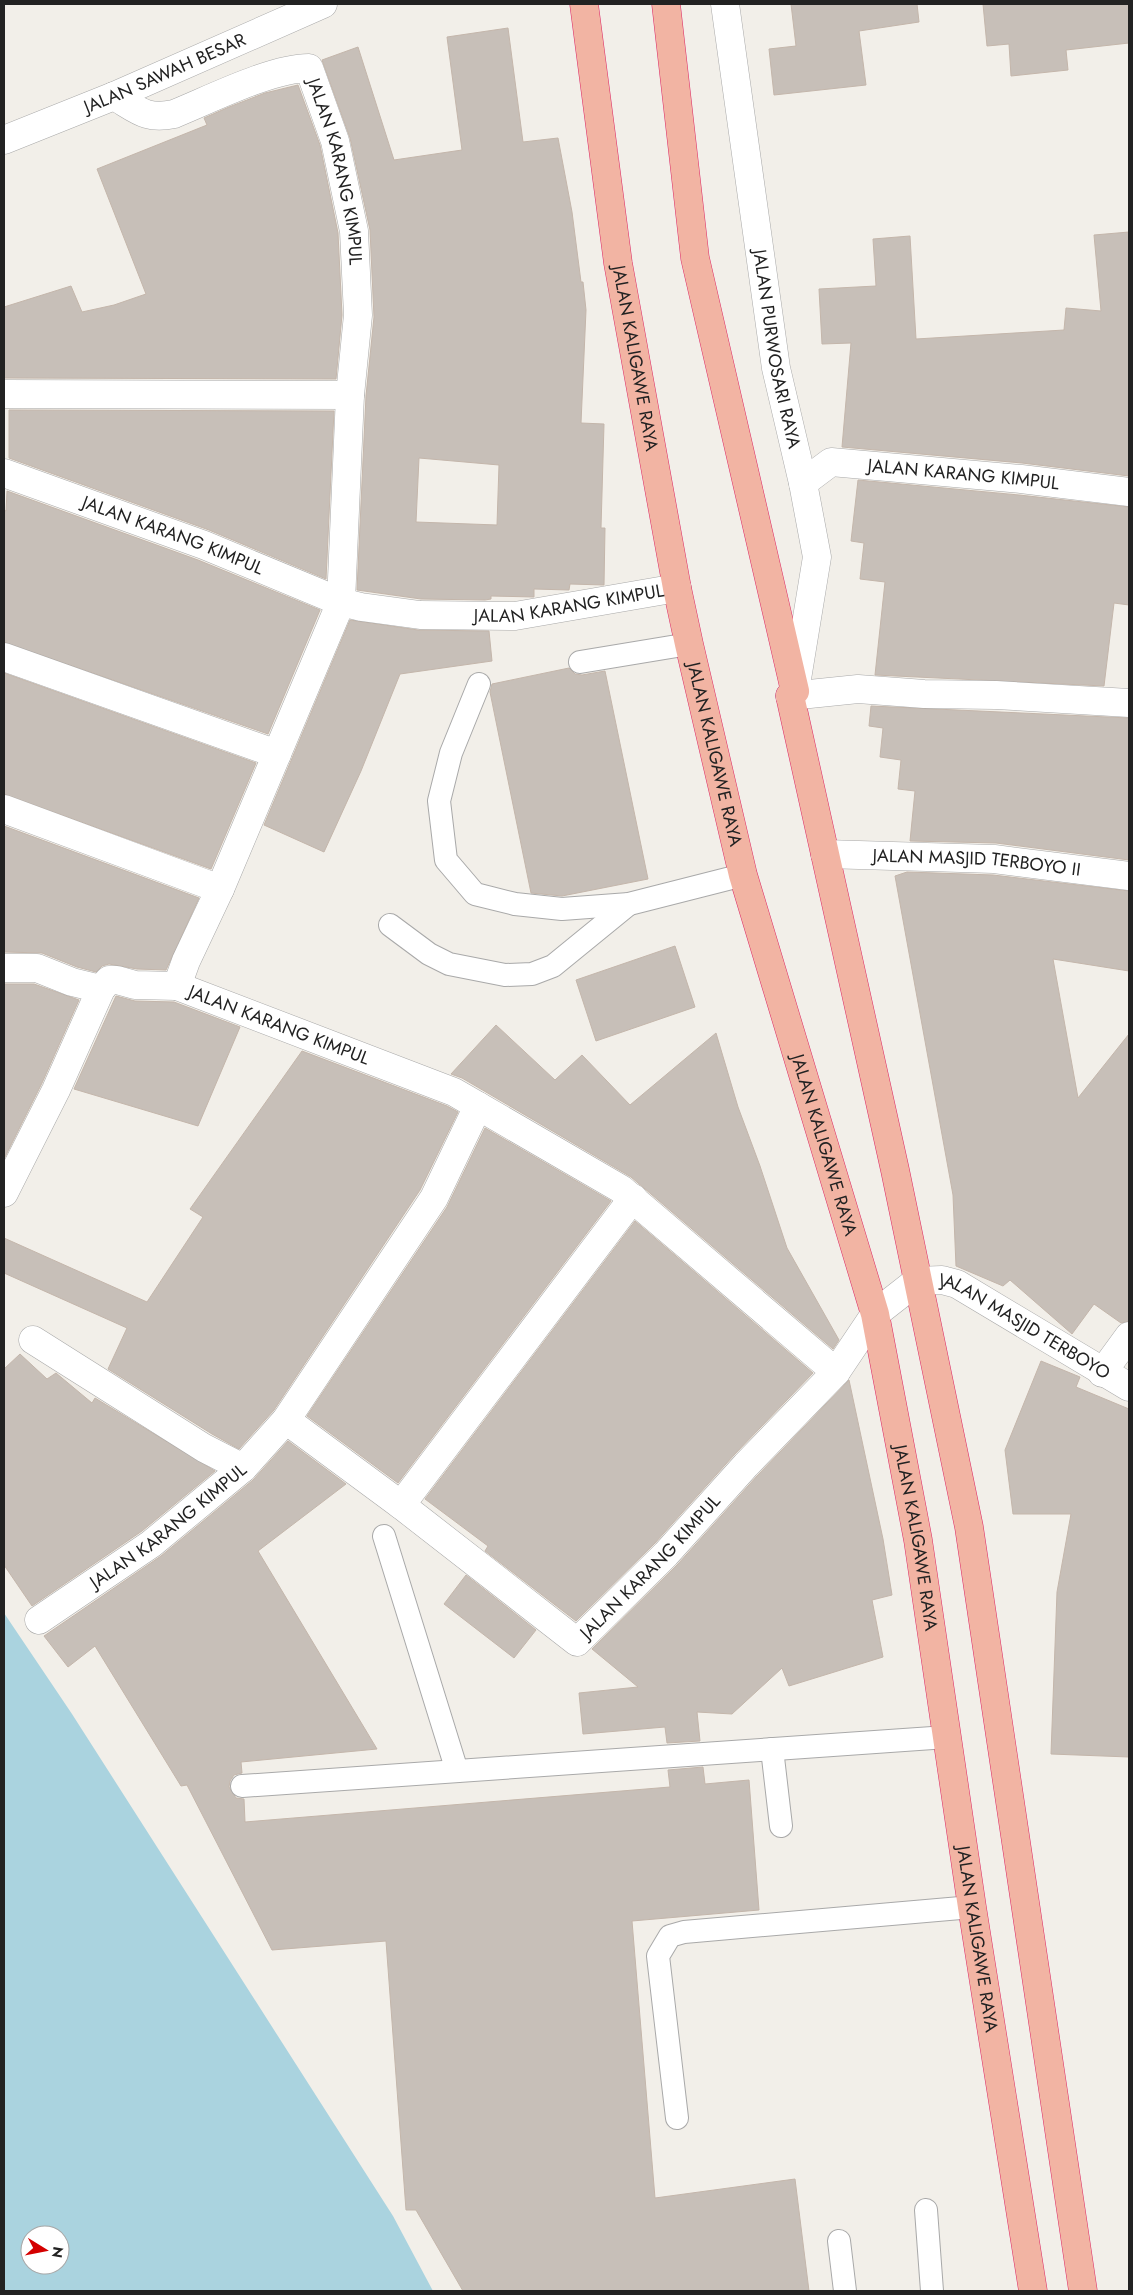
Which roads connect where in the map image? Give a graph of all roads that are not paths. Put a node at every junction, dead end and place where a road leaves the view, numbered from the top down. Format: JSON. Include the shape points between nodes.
{"nodes":[{"id":1,"x":323,"y":4,"type":"edge"},
{"id":2,"x":584,"y":4,"type":"edge"},
{"id":3,"x":666,"y":4,"type":"edge"},
{"id":4,"x":726,"y":4,"type":"edge"},
{"id":5,"x":114,"y":96,"type":"junction"},
{"id":6,"x":4,"y":140,"type":"edge"},
{"id":7,"x":4,"y":394,"type":"edge"},
{"id":8,"x":350,"y":396,"type":"junction"},
{"id":9,"x":4,"y":473,"type":"edge"},
{"id":10,"x":803,"y":483,"type":"junction"},
{"id":11,"x":1129,"y":492,"type":"edge"},
{"id":12,"x":677,"y":588,"type":"junction"},
{"id":13,"x":341,"y":602,"type":"junction"},
{"id":14,"x":689,"y":644,"type":"junction"},
{"id":15,"x":4,"y":657,"type":"edge"},
{"id":16,"x":580,"y":662,"type":"dead end"},
{"id":17,"x":478,"y":684,"type":"dead end"},
{"id":18,"x":793,"y":694,"type":"junction"},
{"id":19,"x":1129,"y":703,"type":"edge"},
{"id":20,"x":277,"y":754,"type":"junction"},
{"id":21,"x":4,"y":809,"type":"edge"},
{"id":22,"x":825,"y":854,"type":"junction"},
{"id":23,"x":743,"y":875,"type":"junction"},
{"id":24,"x":1129,"y":876,"type":"edge"},
{"id":25,"x":220,"y":889,"type":"junction"},
{"id":26,"x":629,"y":904,"type":"junction"},
{"id":27,"x":390,"y":924,"type":"dead end"},
{"id":28,"x":4,"y":968,"type":"edge"},
{"id":29,"x":177,"y":986,"type":"junction"},
{"id":30,"x":101,"y":989,"type":"junction"},
{"id":31,"x":478,"y":1106,"type":"junction"},
{"id":32,"x":4,"y":1193,"type":"edge"},
{"id":33,"x":633,"y":1198,"type":"junction"},
{"id":34,"x":917,"y":1281,"type":"junction"},
{"id":35,"x":875,"y":1314,"type":"junction"},
{"id":36,"x":1129,"y":1336,"type":"edge"},
{"id":37,"x":34,"y":1340,"type":"dead end"},
{"id":38,"x":836,"y":1372,"type":"junction"},
{"id":39,"x":1102,"y":1373,"type":"junction"},
{"id":40,"x":1129,"y":1388,"type":"edge"},
{"id":41,"x":286,"y":1420,"type":"junction"},
{"id":42,"x":243,"y":1468,"type":"junction"},
{"id":43,"x":401,"y":1505,"type":"junction"},
{"id":44,"x":384,"y":1536,"type":"dead end"},
{"id":45,"x":39,"y":1620,"type":"dead end"},
{"id":46,"x":947,"y":1737,"type":"junction"},
{"id":47,"x":772,"y":1749,"type":"junction"},
{"id":48,"x":457,"y":1771,"type":"junction"},
{"id":49,"x":242,"y":1786,"type":"dead end"},
{"id":50,"x":781,"y":1826,"type":"dead end"},
{"id":51,"x":972,"y":1907,"type":"junction"},
{"id":52,"x":677,"y":2118,"type":"dead end"},
{"id":53,"x":926,"y":2210,"type":"dead end"},
{"id":54,"x":839,"y":2241,"type":"dead end"},
{"id":55,"x":845,"y":2291,"type":"edge"},
{"id":56,"x":932,"y":2291,"type":"edge"},
{"id":57,"x":1033,"y":2291,"type":"edge"},
{"id":58,"x":1083,"y":2291,"type":"edge"}],
"edges":[{"from":1,"to":5,"type":"street","name":"JALAN SAWAH BESAR"},
{"from":2,"to":12,"type":"highway","name":"JALAN KALIGAWE RAYA","via":[[618,263]]},
{"from":3,"to":18,"type":"highway","via":[[695,258]]},
{"from":4,"to":10,"type":"street","name":"JALAN PURWOSARI RAYA","via":[[776,368]]},
{"from":5,"to":6,"type":"street","name":"JALAN SAWAH BESAR"},
{"from":5,"to":8,"type":"street","name":"JALAN KARANG KIMPUL","via":[[148,116],[162,116],[274,74],[310,68],[336,141],[354,231],[358,315]]},
{"from":7,"to":8,"type":"street"},
{"from":8,"to":13,"type":"street","name":"JALAN KARANG KIMPUL"},
{"from":9,"to":13,"type":"street","name":"JALAN KARANG KIMPUL","via":[[204,545]]},
{"from":10,"to":11,"type":"street","name":"JALAN KARANG KIMPUL","via":[[831,462],[1021,478]]},
{"from":10,"to":18,"type":"street","name":"JALAN PURWOSARI RAYA","via":[[817,557]]},
{"from":12,"to":13,"type":"street","name":"JALAN KARANG KIMPUL","via":[[516,616],[420,615]]},
{"from":12,"to":14,"type":"highway","name":"JALAN KALIGAWE RAYA"},
{"from":13,"to":20,"type":"street","name":"JALAN KARANG KIMPUL"},
{"from":14,"to":16,"type":"lane"},
{"from":14,"to":23,"type":"highway","name":"JALAN KALIGAWE RAYA"},
{"from":15,"to":20,"type":"street"},
{"from":17,"to":26,"type":"lane","via":[[451,753],[439,801],[446,860],[475,894],[515,904],[562,909]]},
{"from":18,"to":19,"type":"street","via":[[858,689]]},
{"from":18,"to":22,"type":"highway"},
{"from":20,"to":25,"type":"street","name":"JALAN KARANG KIMPUL"},
{"from":21,"to":25,"type":"street"},
{"from":22,"to":24,"type":"street","name":"JALAN MASJID TERBOYO II","via":[[994,859]]},
{"from":22,"to":34,"type":"highway","via":[[896,1170]]},
{"from":23,"to":26,"type":"lane"},
{"from":23,"to":35,"type":"highway","name":"JALAN KALIGAWE RAYA"},
{"from":25,"to":29,"type":"street","name":"JALAN KARANG KIMPUL"},
{"from":26,"to":27,"type":"lane","via":[[553,966],[532,974],[505,975],[450,964],[430,954]]},
{"from":28,"to":30,"type":"street","via":[[37,968]]},
{"from":29,"to":30,"type":"street","via":[[135,985],[109,980]]},
{"from":29,"to":31,"type":"street","name":"JALAN KARANG KIMPUL","via":[[454,1092]]},
{"from":30,"to":32,"type":"street","via":[[56,1090]]},
{"from":31,"to":33,"type":"street","name":"JALAN KARANG KIMPUL"},
{"from":31,"to":41,"type":"street","name":"JALAN KARANG KIMPUL","via":[[434,1198]]},
{"from":33,"to":38,"type":"street","name":"JALAN KARANG KIMPUL"},
{"from":33,"to":43,"type":"street"},
{"from":34,"to":35,"type":"street","name":"JALAN KARANG KIMPUL"},
{"from":34,"to":39,"type":"street","name":"JALAN MASJID TERBOYO","via":[[942,1280],[957,1284]]},
{"from":34,"to":58,"type":"highway","via":[[969,1527]]},
{"from":35,"to":38,"type":"street","name":"JALAN KARANG KIMPUL"},
{"from":35,"to":46,"type":"highway","name":"JALAN KALIGAWE RAYA","via":[[918,1540]]},
{"from":36,"to":39,"type":"street"},
{"from":37,"to":42,"type":"street","via":[[204,1448]]},
{"from":38,"to":43,"type":"street","name":"JALAN KARANG KIMPUL","via":[[666,1554],[577,1642]]},
{"from":39,"to":40,"type":"street","name":"JALAN MASJID TERBOYO"},
{"from":41,"to":42,"type":"street","name":"JALAN KARANG KIMPUL"},
{"from":41,"to":43,"type":"street","name":"JALAN KARANG KIMPUL"},
{"from":42,"to":45,"type":"street","name":"JALAN KARANG KIMPUL","via":[[151,1544]]},
{"from":44,"to":48,"type":"lane"},
{"from":46,"to":47,"type":"lane"},
{"from":46,"to":51,"type":"highway","name":"JALAN KALIGAWE RAYA"},
{"from":47,"to":48,"type":"lane"},
{"from":47,"to":50,"type":"lane"},
{"from":48,"to":49,"type":"lane"},
{"from":51,"to":52,"type":"lane","via":[[693,1931],[670,1936],[658,1956]]},
{"from":51,"to":57,"type":"highway","name":"JALAN KALIGAWE RAYA"},
{"from":53,"to":56,"type":"lane"},
{"from":54,"to":55,"type":"lane"}]}
